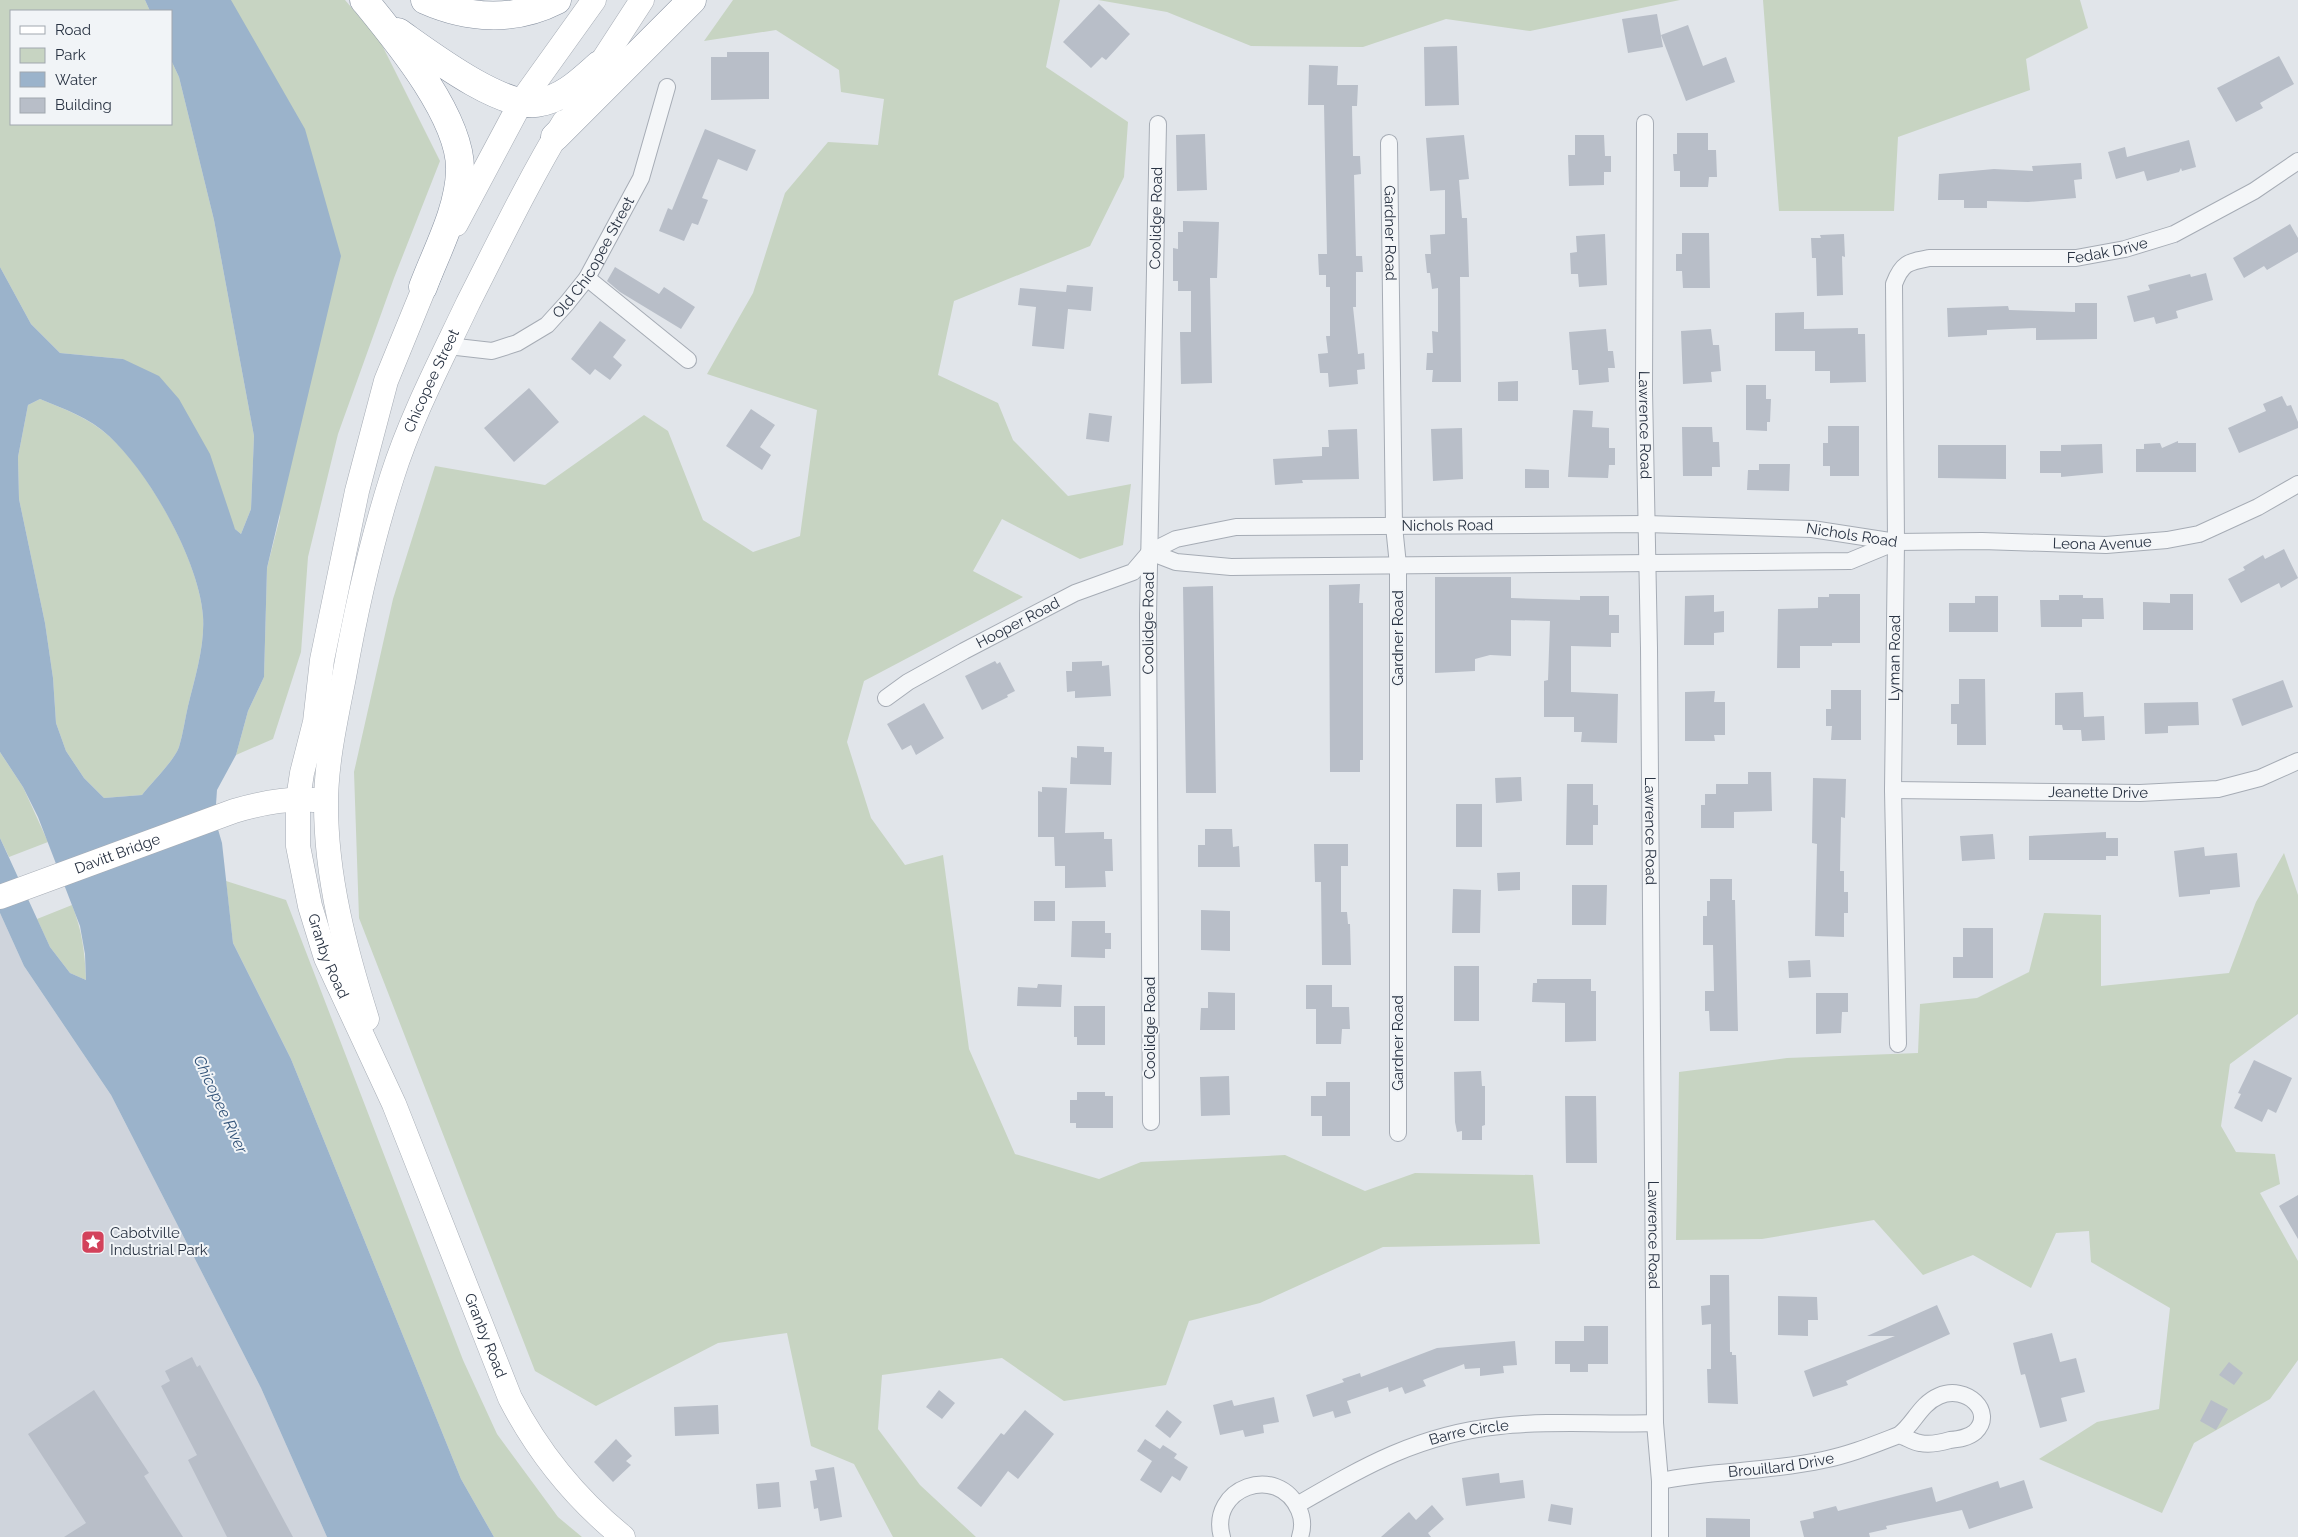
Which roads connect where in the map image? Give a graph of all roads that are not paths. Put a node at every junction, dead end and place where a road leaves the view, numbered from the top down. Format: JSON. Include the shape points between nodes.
{"nodes":[{"id":1,"x":425,"y":0,"type":"edge"},
{"id":2,"x":557,"y":0,"type":"edge"},
{"id":3,"x":594,"y":0,"type":"edge"},
{"id":4,"x":642,"y":0,"type":"edge"},
{"id":5,"x":692,"y":0,"type":"edge"},
{"id":6,"x":371,"y":9,"type":"edge"},
{"id":7,"x":599,"y":65,"type":"junction"},
{"id":8,"x":668,"y":87,"type":"dead end"},
{"id":9,"x":521,"y":102,"type":"junction"},
{"id":10,"x":1645,"y":123,"type":"dead end"},
{"id":11,"x":1158,"y":124,"type":"dead end"},
{"id":12,"x":555,"y":137,"type":"junction"},
{"id":13,"x":1389,"y":143,"type":"dead end"},
{"id":14,"x":2298,"y":161,"type":"edge"},
{"id":15,"x":1899,"y":271,"type":"joint"},
{"id":16,"x":586,"y":278,"type":"junction"},
{"id":17,"x":423,"y":287,"type":"junction"},
{"id":18,"x":448,"y":346,"type":"junction"},
{"id":19,"x":688,"y":360,"type":"dead end"},
{"id":20,"x":2298,"y":484,"type":"edge"},
{"id":21,"x":1646,"y":524,"type":"junction"},
{"id":22,"x":1394,"y":526,"type":"junction"},
{"id":23,"x":1896,"y":542,"type":"junction"},
{"id":24,"x":1150,"y":552,"type":"junction"},
{"id":25,"x":1648,"y":563,"type":"junction"},
{"id":26,"x":1398,"y":565,"type":"junction"},
{"id":27,"x":886,"y":698,"type":"dead end"},
{"id":28,"x":2298,"y":761,"type":"edge"},
{"id":29,"x":1893,"y":790,"type":"junction"},
{"id":30,"x":298,"y":799,"type":"junction"},
{"id":31,"x":326,"y":801,"type":"junction"},
{"id":32,"x":0,"y":897,"type":"edge"},
{"id":33,"x":1898,"y":1044,"type":"dead end"},
{"id":34,"x":394,"y":1104,"type":"junction"},
{"id":35,"x":1151,"y":1122,"type":"dead end"},
{"id":36,"x":1398,"y":1133,"type":"dead end"},
{"id":37,"x":1655,"y":1423,"type":"junction"},
{"id":38,"x":1899,"y":1435,"type":"junction"},
{"id":39,"x":1660,"y":1481,"type":"junction"},
{"id":40,"x":1297,"y":1505,"type":"junction"},
{"id":41,"x":623,"y":1537,"type":"edge"},
{"id":42,"x":1222,"y":1537,"type":"edge"},
{"id":43,"x":1300,"y":1537,"type":"edge"},
{"id":44,"x":1660,"y":1537,"type":"edge"}],
"edges":[{"from":1,"to":2,"type":"highway","via":[[463,13],[490,16],[520,13]]},
{"from":3,"to":9,"type":"main road"},
{"from":4,"to":7,"type":"main road","name":"Chicopee Street"},
{"from":5,"to":12,"type":"highway"},
{"from":6,"to":9,"type":"highway","via":[[452,69],[492,91]]},
{"from":6,"to":17,"type":"highway","via":[[437,101],[458,154],[457,198]]},
{"from":7,"to":9,"type":"highway","via":[[571,90],[537,102]]},
{"from":7,"to":12,"type":"main road","name":"Chicopee Street"},
{"from":8,"to":16,"type":"street","name":"Old Chicopee Street","via":[[641,178]]},
{"from":9,"to":17,"type":"main road"},
{"from":10,"to":21,"type":"street","name":"Lawrence Road"},
{"from":11,"to":24,"type":"street","name":"Coolidge Road"},
{"from":12,"to":18,"type":"main road","name":"Chicopee Street"},
{"from":13,"to":22,"type":"street","name":"Gardner Road"},
{"from":14,"to":15,"type":"street","name":"Fedak Drive","via":[[2254,190],[2174,234],[2125,249],[2076,258],[1929,258],[1909,262]]},
{"from":15,"to":23,"type":"street","name":"Lyman Road","via":[[1894,284]]},
{"from":16,"to":18,"type":"street","name":"Old Chicopee Street","via":[[547,325],[517,343],[492,351]]},
{"from":16,"to":19,"type":"street"},
{"from":17,"to":30,"type":"main road","via":[[386,381],[370,435],[330,622]]},
{"from":18,"to":31,"type":"main road","name":"Chicopee Street","via":[[392,475],[370,549],[330,755]]},
{"from":20,"to":23,"type":"street","name":"Leona Avenue","via":[[2226,523],[2189,537],[2106,545]]},
{"from":21,"to":22,"type":"street","name":"Nichols Road"},
{"from":21,"to":23,"type":"street","name":"Nichols Road","via":[[1812,528]]},
{"from":21,"to":25,"type":"street","name":"Lawrence Road"},
{"from":22,"to":24,"type":"street","name":"Nichols Road","via":[[1236,527],[1176,539]]},
{"from":22,"to":26,"type":"street","name":"Gardner Road"},
{"from":23,"to":25,"type":"street","name":"Nichols Road","via":[[1850,561]]},
{"from":23,"to":29,"type":"street","name":"Lyman Road"},
{"from":24,"to":26,"type":"street","name":"Nichols Road","via":[[1176,562],[1231,567]]},
{"from":24,"to":27,"type":"street","name":"Hooper Road","via":[[1133,572],[1075,593],[940,664]]},
{"from":24,"to":35,"type":"street","name":"Coolidge Road"},
{"from":25,"to":26,"type":"street","name":"Nichols Road"},
{"from":25,"to":37,"type":"street","name":"Lawrence Road"},
{"from":26,"to":36,"type":"street","name":"Gardner Road"},
{"from":28,"to":29,"type":"street","name":"Jeanette Drive","via":[[2260,778],[2218,789],[2140,793]]},
{"from":29,"to":33,"type":"street","name":"Lyman Road"},
{"from":30,"to":31,"type":"main road","name":"Davitt Bridge"},
{"from":30,"to":32,"type":"main road","name":"Davitt Bridge","via":[[257,804],[234,811]]},
{"from":30,"to":34,"type":"main road","name":"Granby Road","via":[[298,846],[316,930],[345,1003]]},
{"from":31,"to":34,"type":"main road","name":"Granby Road","via":[[329,859],[352,974]]},
{"from":34,"to":41,"type":"main road","name":"Granby Road","via":[[489,1348],[520,1418],[574,1492]]},
{"from":37,"to":39,"type":"street","name":"Lawrence Road"},
{"from":37,"to":40,"type":"street","name":"Barre Circle","via":[[1500,1426],[1454,1434],[1371,1462]]},
{"from":38,"to":38,"type":"street","name":"Brouillard Drive","via":[[1930,1444],[1969,1436],[1979,1426],[1980,1410],[1970,1397],[1947,1393],[1928,1403]]},
{"from":38,"to":39,"type":"street","name":"Brouillard Drive","via":[[1822,1460]]},
{"from":39,"to":44,"type":"street","name":"Lawrence Road"},
{"from":40,"to":42,"type":"street","via":[[1276,1487],[1266,1484],[1248,1486],[1226,1504],[1220,1522]]},
{"from":40,"to":43,"type":"street","via":[[1302,1524]]}]}
